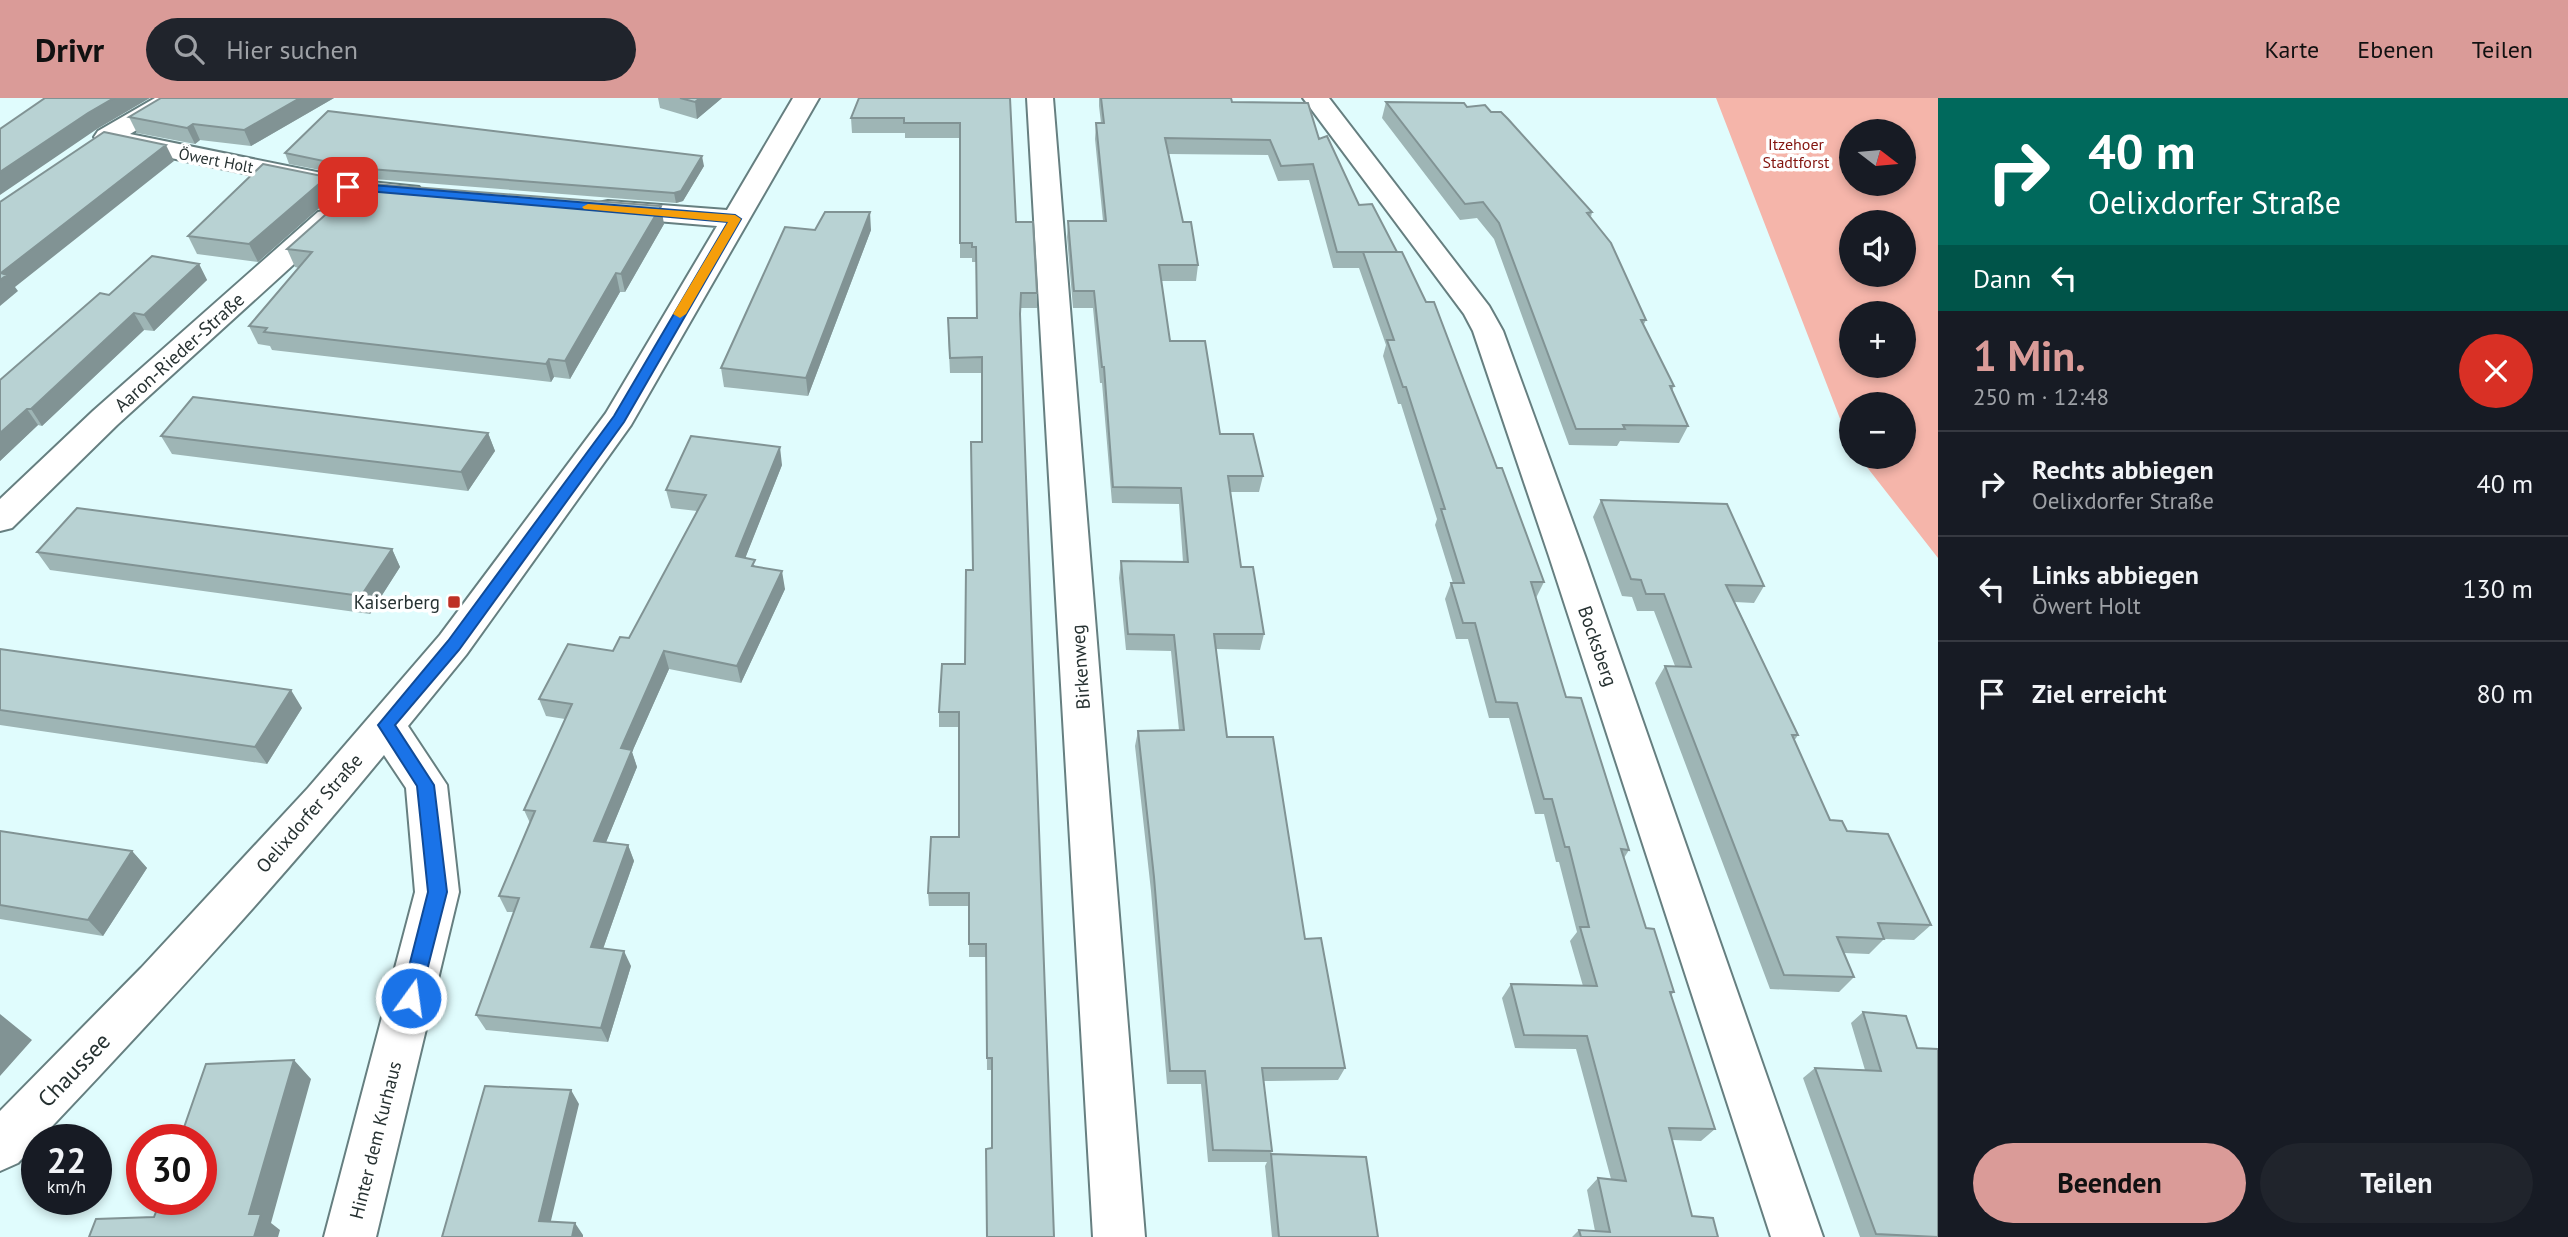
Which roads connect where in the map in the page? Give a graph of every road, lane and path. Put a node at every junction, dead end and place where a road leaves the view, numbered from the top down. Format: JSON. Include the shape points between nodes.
{"nodes":[{"id":1,"x":173,"y":98,"type":"edge"},
{"id":2,"x":806,"y":98,"type":"edge"},
{"id":3,"x":1040,"y":98,"type":"edge"},
{"id":4,"x":1316,"y":98,"type":"edge"},
{"id":5,"x":361,"y":189,"type":"junction"},
{"id":6,"x":430,"y":195,"type":"edge"},
{"id":7,"x":583,"y":207,"type":"edge"},
{"id":8,"x":735,"y":219,"type":"junction"},
{"id":9,"x":0,"y":519,"type":"edge"},
{"id":10,"x":386,"y":725,"type":"junction"},
{"id":11,"x":146,"y":994,"type":"joint"},
{"id":12,"x":0,"y":1146,"type":"edge"},
{"id":13,"x":350,"y":1237,"type":"edge"},
{"id":14,"x":1119,"y":1237,"type":"edge"},
{"id":15,"x":1797,"y":1237,"type":"edge"}],
"edges":[{"from":1,"to":5,"type":"street","name":"Öwert Holt","via":[[97,144]]},
{"from":2,"to":8,"type":"street","name":"Oelixdorfer Straße"},
{"from":3,"to":14,"type":"street","name":"Birkenweg"},
{"from":4,"to":15,"type":"street","name":"Bocksberg","via":[[1488,331]]},
{"from":5,"to":6,"type":"street","name":"Öwert Holt"},
{"from":5,"to":9,"type":"street","name":"Aaron-Rieder-Straße","via":[[105,418]]},
{"from":7,"to":8,"type":"street"},
{"from":8,"to":10,"type":"street","name":"Oelixdorfer Straße","via":[[620,418],[453,646]]},
{"from":10,"to":11,"type":"street","name":"Oelixdorfer Straße"},
{"from":10,"to":13,"type":"street","name":"Hinter dem Kurhaus","via":[[426,785],[438,892]]},
{"from":11,"to":12,"type":"street","name":"Chaussee"}]}
